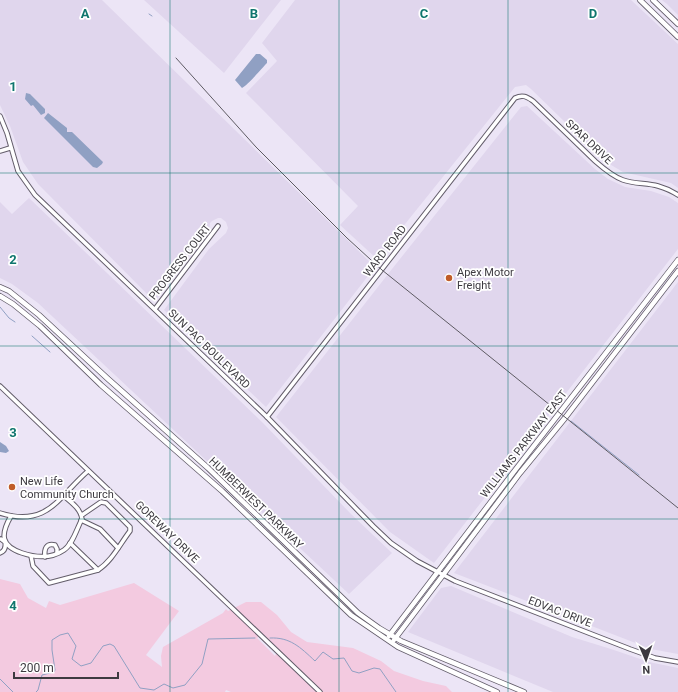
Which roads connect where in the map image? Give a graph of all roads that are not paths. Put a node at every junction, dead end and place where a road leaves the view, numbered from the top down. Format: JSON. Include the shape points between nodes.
{"nodes":[{"id":1,"x":640,"y":0,"type":"edge"},
{"id":2,"x":653,"y":0,"type":"edge"},
{"id":3,"x":678,"y":24,"type":"edge"},
{"id":4,"x":678,"y":36,"type":"edge"},
{"id":5,"x":519,"y":96,"type":"joint"},
{"id":6,"x":0,"y":116,"type":"edge"},
{"id":7,"x":10,"y":148,"type":"junction"},
{"id":8,"x":0,"y":151,"type":"edge"},
{"id":9,"x":678,"y":195,"type":"edge"},
{"id":10,"x":218,"y":226,"type":"dead end"},
{"id":11,"x":678,"y":260,"type":"edge"},
{"id":12,"x":678,"y":271,"type":"edge"},
{"id":13,"x":0,"y":287,"type":"edge"},
{"id":14,"x":0,"y":296,"type":"edge"},
{"id":15,"x":155,"y":309,"type":"junction"},
{"id":16,"x":0,"y":386,"type":"edge"},
{"id":17,"x":267,"y":417,"type":"junction"},
{"id":18,"x":88,"y":471,"type":"junction"},
{"id":19,"x":64,"y":496,"type":"junction"},
{"id":20,"x":0,"y":513,"type":"edge"},
{"id":21,"x":82,"y":515,"type":"junction"},
{"id":22,"x":11,"y":516,"type":"junction"},
{"id":23,"x":81,"y":520,"type":"junction"},
{"id":24,"x":4,"y":542,"type":"edge"},
{"id":25,"x":70,"y":543,"type":"junction"},
{"id":26,"x":118,"y":548,"type":"junction"},
{"id":27,"x":0,"y":552,"type":"edge"},
{"id":28,"x":57,"y":553,"type":"junction"},
{"id":29,"x":31,"y":556,"type":"junction"},
{"id":30,"x":45,"y":557,"type":"junction"},
{"id":31,"x":98,"y":570,"type":"junction"},
{"id":32,"x":437,"y":572,"type":"junction"},
{"id":33,"x":443,"y":575,"type":"junction"},
{"id":34,"x":390,"y":634,"type":"junction"},
{"id":35,"x":395,"y":638,"type":"junction"},
{"id":36,"x":386,"y":640,"type":"junction"},
{"id":37,"x":392,"y":643,"type":"junction"},
{"id":38,"x":678,"y":662,"type":"edge"},
{"id":39,"x":320,"y":692,"type":"edge"},
{"id":40,"x":496,"y":692,"type":"edge"},
{"id":41,"x":524,"y":692,"type":"edge"}],
"edges":[{"from":1,"to":4,"type":"main road"},
{"from":2,"to":3,"type":"main road"},
{"from":5,"to":9,"type":"street","name":"SPAR DRIVE","via":[[534,101],[594,161],[615,176],[657,186]]},
{"from":5,"to":17,"type":"street","name":"WARD ROAD"},
{"from":6,"to":7,"type":"street","name":"SUN PAC BOULEVARD"},
{"from":7,"to":8,"type":"street"},
{"from":7,"to":15,"type":"street","name":"SUN PAC BOULEVARD","via":[[18,171],[35,195]]},
{"from":10,"to":15,"type":"street","name":"PROGRESS COURT"},
{"from":11,"to":32,"type":"main road","name":"WILLIAMS PARKWAY EAST"},
{"from":12,"to":33,"type":"main road","name":"WILLIAMS PARKWAY EAST"},
{"from":13,"to":34,"type":"main road","name":"HUMBERWEST PARKWAY","via":[[39,315],[208,468],[347,603],[368,621]]},
{"from":14,"to":36,"type":"main road","name":"HUMBERWEST PARKWAY","via":[[40,326],[100,384],[222,491],[351,616]]},
{"from":15,"to":17,"type":"street","name":"SUN PAC BOULEVARD"},
{"from":16,"to":18,"type":"street","name":"GOREWAY DRIVE"},
{"from":17,"to":32,"type":"street","name":"SUN PAC BOULEVARD","via":[[374,528],[404,553]]},
{"from":18,"to":19,"type":"street"},
{"from":18,"to":39,"type":"street","name":"GOREWAY DRIVE"},
{"from":19,"to":21,"type":"street"},
{"from":19,"to":22,"type":"street","via":[[44,512]]},
{"from":20,"to":22,"type":"street"},
{"from":21,"to":23,"type":"street"},
{"from":21,"to":26,"type":"street","via":[[101,502],[106,503],[130,527]]},
{"from":22,"to":24,"type":"street","via":[[4,531]]},
{"from":23,"to":25,"type":"street"},
{"from":23,"to":26,"type":"street","via":[[100,530]]},
{"from":24,"to":27,"type":"street","via":[[4,550]]},
{"from":24,"to":29,"type":"street","via":[[14,551]]},
{"from":25,"to":28,"type":"street"},
{"from":25,"to":31,"type":"street"},
{"from":26,"to":31,"type":"street"},
{"from":28,"to":30,"type":"street"},
{"from":28,"to":30,"type":"street","via":[[57,548],[50,544],[45,548]]},
{"from":29,"to":30,"type":"street"},
{"from":29,"to":31,"type":"street","via":[[33,566],[49,583]]},
{"from":32,"to":33,"type":"street","name":"EDVAC DRIVE"},
{"from":32,"to":34,"type":"main road","name":"WILLIAMS PARKWAY EAST"},
{"from":33,"to":35,"type":"main road","name":"WILLIAMS PARKWAY EAST"},
{"from":33,"to":38,"type":"street","name":"EDVAC DRIVE","via":[[455,582],[630,650]]},
{"from":34,"to":35,"type":"main road","name":"HUMBERWEST PARKWAY"},
{"from":34,"to":36,"type":"main road","name":"WILLIAMS PARKWAY EAST"},
{"from":35,"to":37,"type":"main road","name":"WILLIAMS PARKWAY EAST"},
{"from":35,"to":41,"type":"main road","name":"HUMBERWEST PARKWAY"},
{"from":36,"to":37,"type":"main road","name":"HUMBERWEST PARKWAY"},
{"from":37,"to":40,"type":"main road","name":"HUMBERWEST PARKWAY"}]}
